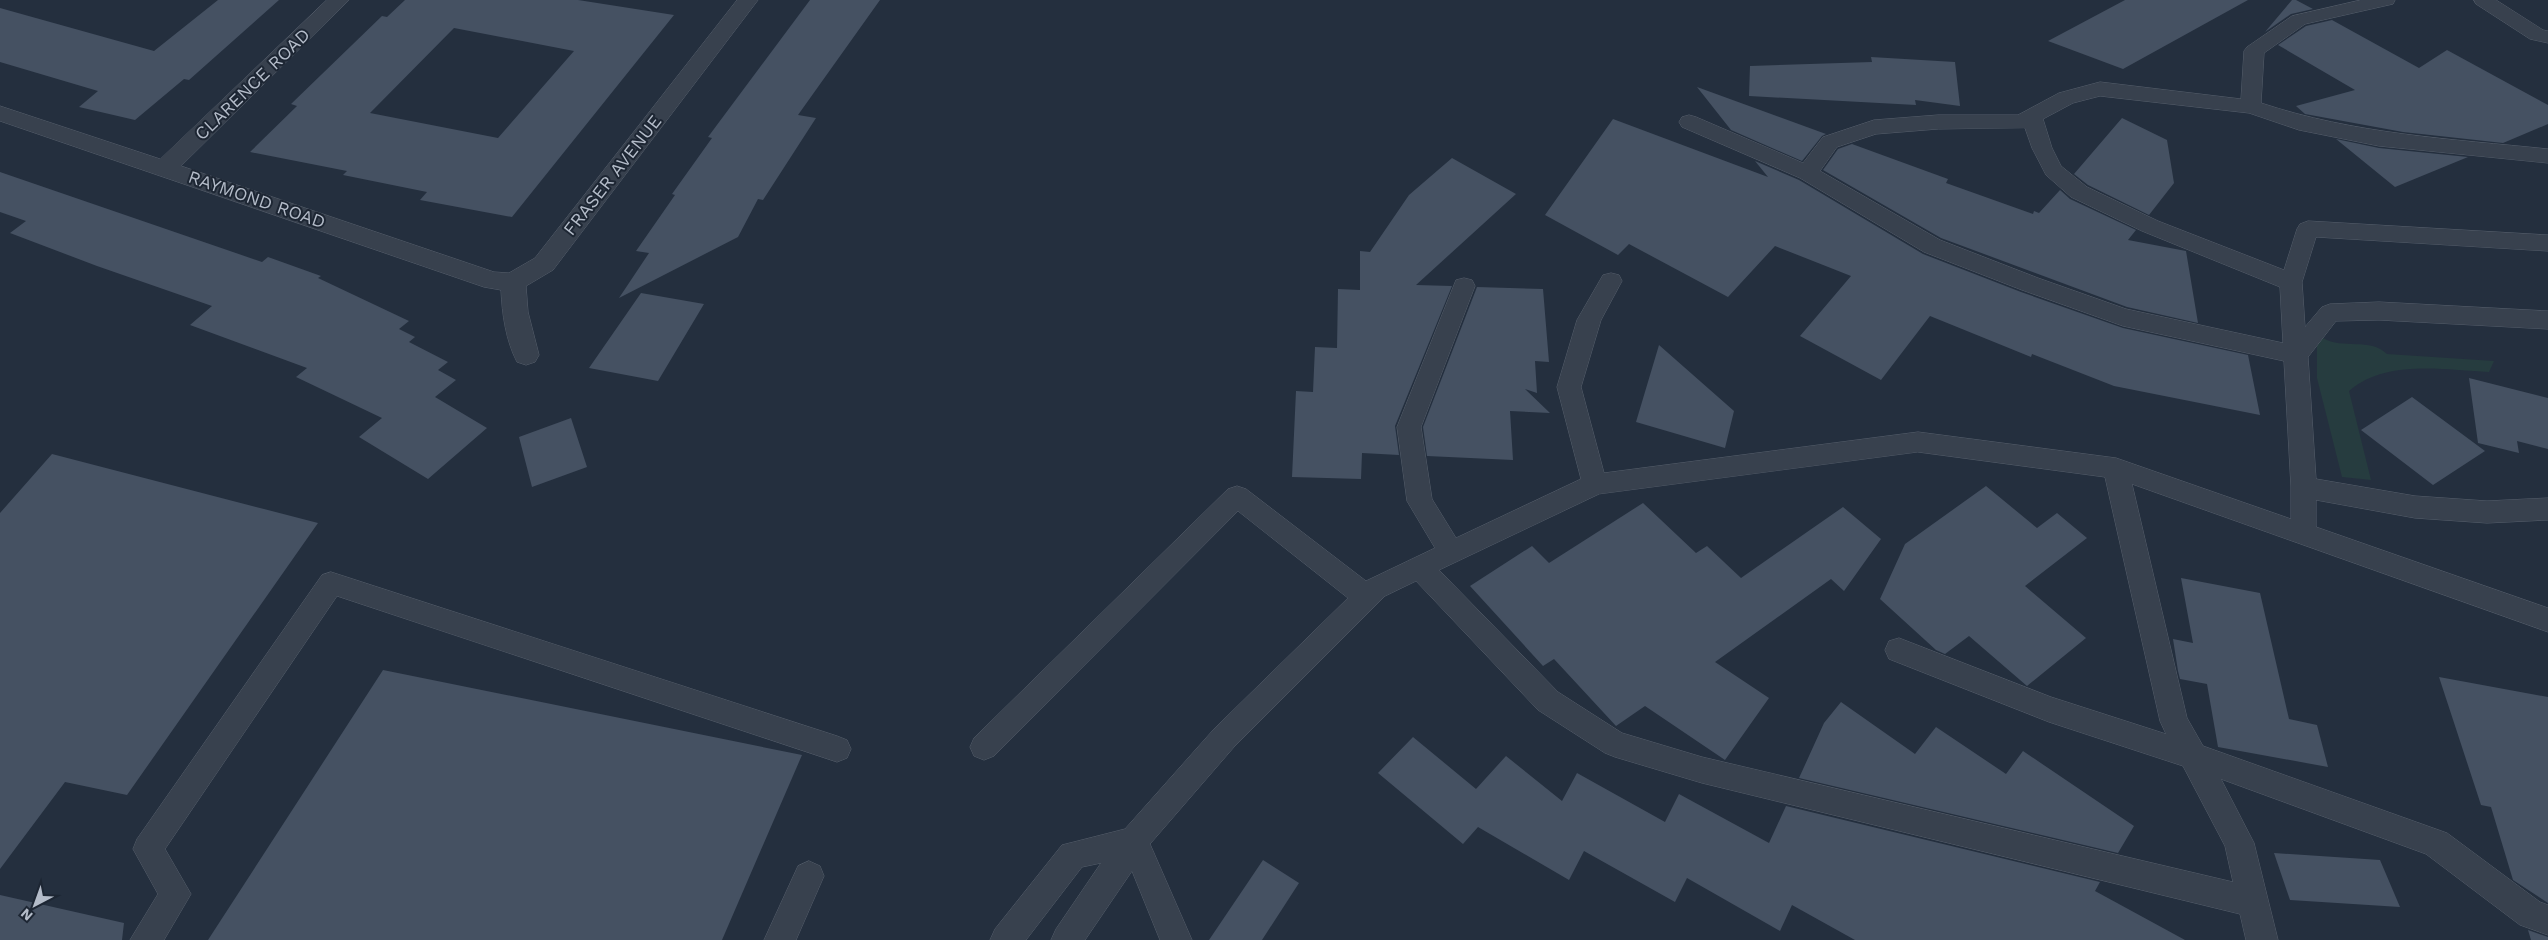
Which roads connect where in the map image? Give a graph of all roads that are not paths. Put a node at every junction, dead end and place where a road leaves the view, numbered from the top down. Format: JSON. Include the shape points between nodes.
{"nodes":[{"id":1,"x":339,"y":0,"type":"edge"},
{"id":2,"x":748,"y":0,"type":"edge"},
{"id":3,"x":2386,"y":0,"type":"edge"},
{"id":4,"x":2483,"y":0,"type":"edge"},
{"id":5,"x":2544,"y":38,"type":"edge"},
{"id":6,"x":2251,"y":107,"type":"junction"},
{"id":7,"x":0,"y":113,"type":"edge"},
{"id":8,"x":2032,"y":116,"type":"junction"},
{"id":9,"x":1689,"y":122,"type":"dead end"},
{"id":10,"x":2548,"y":156,"type":"edge"},
{"id":11,"x":165,"y":168,"type":"junction"},
{"id":12,"x":1807,"y":172,"type":"junction"},
{"id":13,"x":2548,"y":243,"type":"edge"},
{"id":14,"x":1611,"y":280,"type":"dead end"},
{"id":15,"x":513,"y":282,"type":"junction"},
{"id":16,"x":2291,"y":282,"type":"junction"},
{"id":17,"x":1464,"y":286,"type":"dead end"},
{"id":18,"x":2548,"y":320,"type":"edge"},
{"id":19,"x":526,"y":355,"type":"dead end"},
{"id":20,"x":2296,"y":355,"type":"junction"},
{"id":21,"x":2116,"y":468,"type":"junction"},
{"id":22,"x":1595,"y":484,"type":"junction"},
{"id":23,"x":2304,"y":487,"type":"junction"},
{"id":24,"x":2548,"y":509,"type":"edge"},
{"id":25,"x":2303,"y":535,"type":"junction"},
{"id":26,"x":1451,"y":552,"type":"junction"},
{"id":27,"x":1419,"y":567,"type":"junction"},
{"id":28,"x":1367,"y":597,"type":"junction"},
{"id":29,"x":2548,"y":620,"type":"edge"},
{"id":30,"x":1899,"y":650,"type":"dead end"},
{"id":31,"x":984,"y":747,"type":"dead end"},
{"id":32,"x":837,"y":749,"type":"dead end"},
{"id":33,"x":2193,"y":756,"type":"junction"},
{"id":34,"x":1134,"y":842,"type":"junction"},
{"id":35,"x":810,"y":876,"type":"dead end"},
{"id":36,"x":2253,"y":902,"type":"junction"},
{"id":37,"x":2548,"y":920,"type":"edge"},
{"id":38,"x":146,"y":940,"type":"edge"},
{"id":39,"x":780,"y":940,"type":"edge"},
{"id":40,"x":1006,"y":940,"type":"edge"},
{"id":41,"x":1067,"y":940,"type":"edge"},
{"id":42,"x":1176,"y":940,"type":"edge"},
{"id":43,"x":2262,"y":940,"type":"edge"}],
"edges":[{"from":1,"to":11,"type":"street","name":"CLARENCE ROAD"},
{"from":2,"to":15,"type":"street","name":"FRASER AVENUE","via":[[544,264]]},
{"from":3,"to":6,"type":"lane","via":[[2299,20],[2254,51]]},
{"from":4,"to":5,"type":"lane"},
{"from":6,"to":8,"type":"lane","via":[[2100,89],[2066,98]]},
{"from":6,"to":10,"type":"lane","via":[[2299,123],[2380,139]]},
{"from":7,"to":11,"type":"street","name":"RAYMOND ROAD"},
{"from":8,"to":12,"type":"lane","via":[[2022,122],[1938,122],[1874,127],[1830,142]]},
{"from":8,"to":16,"type":"lane","via":[[2053,170],[2079,192],[2150,226]]},
{"from":9,"to":12,"type":"lane"},
{"from":11,"to":15,"type":"street","name":"RAYMOND ROAD","via":[[485,278]]},
{"from":12,"to":20,"type":"lane","via":[[1932,246],[2030,284],[2123,317]]},
{"from":13,"to":16,"type":"lane","via":[[2308,229]]},
{"from":14,"to":22,"type":"lane","via":[[1589,320],[1569,387]]},
{"from":15,"to":19,"type":"street","via":[[515,312]]},
{"from":16,"to":20,"type":"lane"},
{"from":17,"to":26,"type":"lane","via":[[1409,427],[1420,501]]},
{"from":18,"to":20,"type":"lane","via":[[2379,311],[2330,313]]},
{"from":20,"to":23,"type":"lane"},
{"from":21,"to":22,"type":"lane","via":[[1918,442]]},
{"from":21,"to":25,"type":"lane"},
{"from":21,"to":33,"type":"lane","via":[[2174,720]]},
{"from":22,"to":26,"type":"lane"},
{"from":23,"to":24,"type":"lane","via":[[2415,507],[2488,512]]},
{"from":23,"to":25,"type":"lane"},
{"from":25,"to":29,"type":"lane"},
{"from":26,"to":27,"type":"lane"},
{"from":27,"to":28,"type":"lane","via":[[1376,588]]},
{"from":27,"to":36,"type":"lane","via":[[1548,701],[1615,744],[1702,770]]},
{"from":28,"to":31,"type":"lane","via":[[1236,496]]},
{"from":28,"to":34,"type":"lane","via":[[1224,738]]},
{"from":30,"to":33,"type":"lane","via":[[2049,709]]},
{"from":32,"to":38,"type":"lane","via":[[331,583],[148,849],[176,894]]},
{"from":33,"to":36,"type":"lane","via":[[2239,843]]},
{"from":33,"to":37,"type":"lane","via":[[2436,843],[2531,914]]},
{"from":34,"to":40,"type":"lane","via":[[1074,855]]},
{"from":34,"to":41,"type":"lane"},
{"from":34,"to":42,"type":"lane"},
{"from":35,"to":39,"type":"lane"},
{"from":36,"to":43,"type":"lane"}]}
